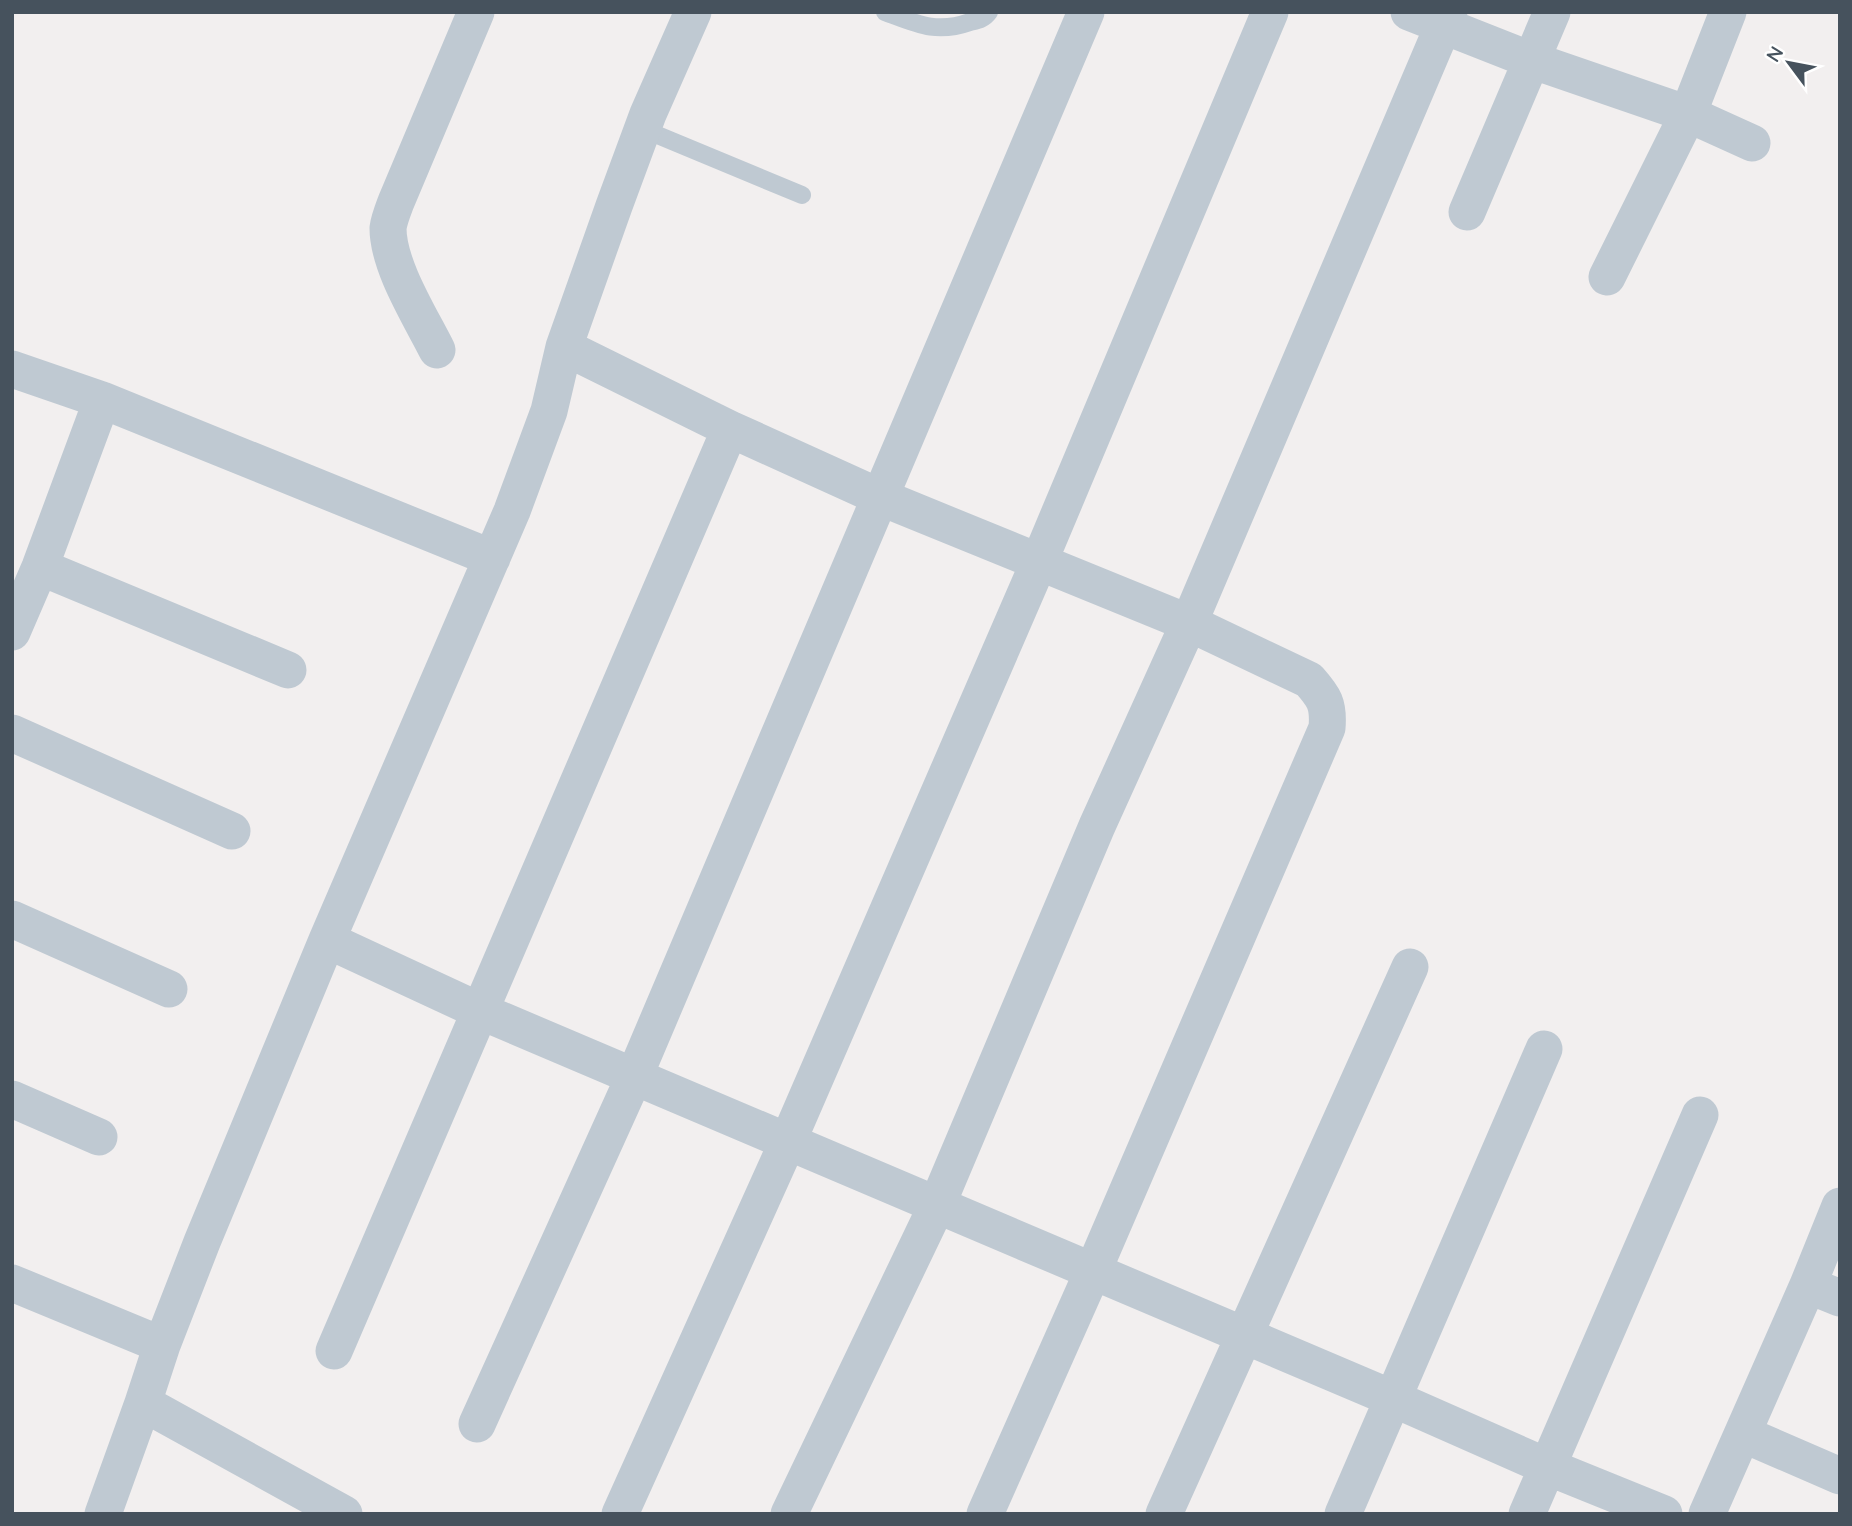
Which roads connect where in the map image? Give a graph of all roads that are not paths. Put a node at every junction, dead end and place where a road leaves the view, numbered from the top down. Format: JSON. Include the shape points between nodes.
{"nodes":[{"id":1,"x":476,"y":12,"type":"edge"},
{"id":2,"x":693,"y":12,"type":"edge"},
{"id":3,"x":885,"y":12,"type":"edge"},
{"id":4,"x":989,"y":12,"type":"edge"},
{"id":5,"x":1086,"y":12,"type":"edge"},
{"id":6,"x":1270,"y":12,"type":"edge"},
{"id":7,"x":1409,"y":12,"type":"edge"},
{"id":8,"x":1552,"y":12,"type":"edge"},
{"id":9,"x":1728,"y":12,"type":"edge"},
{"id":10,"x":1446,"y":19,"type":"edge"},
{"id":11,"x":1531,"y":60,"type":"junction"},
{"id":12,"x":1688,"y":114,"type":"junction"},
{"id":13,"x":643,"y":129,"type":"junction"},
{"id":14,"x":1752,"y":143,"type":"dead end"},
{"id":15,"x":802,"y":195,"type":"dead end"},
{"id":16,"x":1467,"y":212,"type":"dead end"},
{"id":17,"x":1607,"y":277,"type":"dead end"},
{"id":18,"x":564,"y":347,"type":"junction"},
{"id":19,"x":437,"y":350,"type":"dead end"},
{"id":20,"x":12,"y":369,"type":"edge"},
{"id":21,"x":102,"y":400,"type":"junction"},
{"id":22,"x":730,"y":429,"type":"junction"},
{"id":23,"x":880,"y":497,"type":"junction"},
{"id":24,"x":492,"y":558,"type":"junction"},
{"id":25,"x":1039,"y":562,"type":"junction"},
{"id":26,"x":40,"y":568,"type":"junction"},
{"id":27,"x":1189,"y":624,"type":"junction"},
{"id":28,"x":12,"y":632,"type":"edge"},
{"id":29,"x":288,"y":670,"type":"dead end"},
{"id":30,"x":12,"y":733,"type":"edge"},
{"id":31,"x":232,"y":831,"type":"dead end"},
{"id":32,"x":12,"y":919,"type":"edge"},
{"id":33,"x":327,"y":940,"type":"junction"},
{"id":34,"x":1410,"y":967,"type":"dead end"},
{"id":35,"x":169,"y":989,"type":"dead end"},
{"id":36,"x":480,"y":1011,"type":"junction"},
{"id":37,"x":1544,"y":1049,"type":"dead end"},
{"id":38,"x":634,"y":1077,"type":"junction"},
{"id":39,"x":12,"y":1099,"type":"edge"},
{"id":40,"x":1700,"y":1115,"type":"dead end"},
{"id":41,"x":99,"y":1137,"type":"dead end"},
{"id":42,"x":788,"y":1141,"type":"junction"},
{"id":43,"x":937,"y":1205,"type":"junction"},
{"id":44,"x":1840,"y":1206,"type":"edge"},
{"id":45,"x":1093,"y":1271,"type":"junction"},
{"id":46,"x":12,"y":1283,"type":"edge"},
{"id":47,"x":1824,"y":1292,"type":"edge"},
{"id":48,"x":1244,"y":1335,"type":"junction"},
{"id":49,"x":162,"y":1345,"type":"junction"},
{"id":50,"x":334,"y":1352,"type":"dead end"},
{"id":51,"x":1394,"y":1398,"type":"junction"},
{"id":52,"x":144,"y":1403,"type":"junction"},
{"id":53,"x":477,"y":1424,"type":"dead end"},
{"id":54,"x":1743,"y":1434,"type":"junction"},
{"id":55,"x":1548,"y":1467,"type":"junction"},
{"id":56,"x":1840,"y":1476,"type":"edge"},
{"id":57,"x":103,"y":1514,"type":"edge"},
{"id":58,"x":344,"y":1514,"type":"edge"},
{"id":59,"x":620,"y":1514,"type":"edge"},
{"id":60,"x":789,"y":1514,"type":"edge"},
{"id":61,"x":985,"y":1514,"type":"edge"},
{"id":62,"x":1164,"y":1514,"type":"edge"},
{"id":63,"x":1343,"y":1514,"type":"edge"},
{"id":64,"x":1527,"y":1514,"type":"edge"},
{"id":65,"x":1664,"y":1514,"type":"edge"},
{"id":66,"x":1707,"y":1514,"type":"edge"}],
"edges":[{"from":1,"to":19,"type":"street","via":[[388,225],[398,272]]},
{"from":2,"to":13,"type":"street"},
{"from":3,"to":4,"type":"lane","via":[[930,28],[955,28]]},
{"from":5,"to":23,"type":"street"},
{"from":6,"to":25,"type":"street"},
{"from":7,"to":10,"type":"street"},
{"from":8,"to":11,"type":"street"},
{"from":9,"to":12,"type":"street"},
{"from":10,"to":11,"type":"street"},
{"from":10,"to":27,"type":"street"},
{"from":11,"to":12,"type":"street"},
{"from":11,"to":16,"type":"street"},
{"from":12,"to":14,"type":"street"},
{"from":12,"to":17,"type":"street"},
{"from":13,"to":15,"type":"lane"},
{"from":13,"to":18,"type":"street"},
{"from":18,"to":22,"type":"street"},
{"from":18,"to":24,"type":"street","via":[[549,411]]},
{"from":20,"to":21,"type":"street"},
{"from":21,"to":24,"type":"street"},
{"from":21,"to":26,"type":"street"},
{"from":22,"to":23,"type":"street"},
{"from":22,"to":36,"type":"street"},
{"from":23,"to":25,"type":"street"},
{"from":23,"to":38,"type":"street"},
{"from":24,"to":33,"type":"street"},
{"from":25,"to":27,"type":"street"},
{"from":25,"to":42,"type":"street"},
{"from":26,"to":28,"type":"street"},
{"from":26,"to":29,"type":"street"},
{"from":27,"to":43,"type":"street","via":[[1097,826]]},
{"from":27,"to":45,"type":"street","via":[[1309,680],[1323,696],[1327,728]]},
{"from":30,"to":31,"type":"street"},
{"from":32,"to":35,"type":"street"},
{"from":33,"to":36,"type":"street"},
{"from":33,"to":49,"type":"street"},
{"from":34,"to":48,"type":"street"},
{"from":36,"to":38,"type":"street"},
{"from":36,"to":50,"type":"street"},
{"from":37,"to":51,"type":"street"},
{"from":38,"to":42,"type":"street"},
{"from":38,"to":53,"type":"street"},
{"from":39,"to":41,"type":"street"},
{"from":40,"to":55,"type":"street"},
{"from":42,"to":43,"type":"street"},
{"from":42,"to":59,"type":"street"},
{"from":43,"to":45,"type":"street"},
{"from":43,"to":60,"type":"street"},
{"from":44,"to":47,"type":"street"},
{"from":45,"to":48,"type":"street"},
{"from":45,"to":61,"type":"street"},
{"from":46,"to":49,"type":"street"},
{"from":47,"to":54,"type":"street"},
{"from":48,"to":51,"type":"street"},
{"from":48,"to":62,"type":"street"},
{"from":49,"to":52,"type":"street"},
{"from":51,"to":55,"type":"street"},
{"from":51,"to":63,"type":"street"},
{"from":52,"to":57,"type":"street"},
{"from":52,"to":58,"type":"street"},
{"from":54,"to":56,"type":"street"},
{"from":54,"to":66,"type":"street"},
{"from":55,"to":64,"type":"street"},
{"from":55,"to":65,"type":"street"}]}
